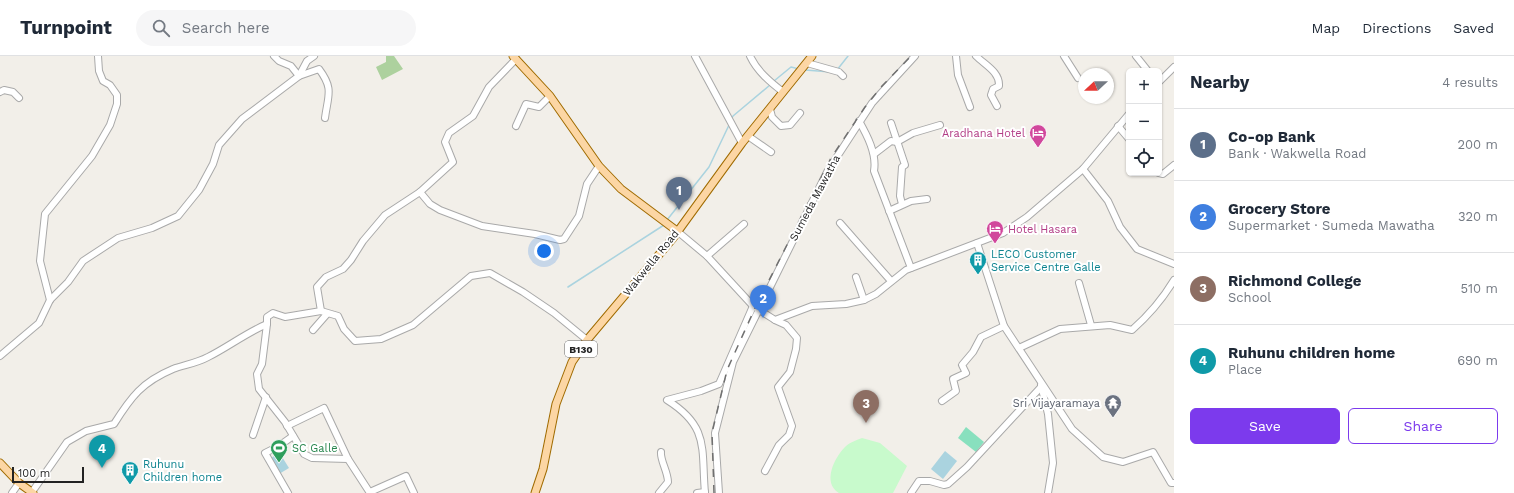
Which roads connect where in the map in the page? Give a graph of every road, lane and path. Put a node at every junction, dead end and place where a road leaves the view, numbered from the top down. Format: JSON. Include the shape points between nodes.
{"nodes":[{"id":1,"x":98,"y":56,"type":"edge"},
{"id":2,"x":274,"y":56,"type":"edge"},
{"id":3,"x":314,"y":56,"type":"edge"},
{"id":4,"x":695,"y":56,"type":"edge"},
{"id":5,"x":750,"y":56,"type":"edge"},
{"id":6,"x":812,"y":56,"type":"edge"},
{"id":7,"x":915,"y":56,"type":"edge"},
{"id":8,"x":956,"y":56,"type":"edge"},
{"id":9,"x":976,"y":56,"type":"edge"},
{"id":10,"x":1064,"y":56,"type":"edge"},
{"id":11,"x":1136,"y":56,"type":"edge"},
{"id":12,"x":514,"y":58,"type":"edge"},
{"id":13,"x":807,"y":63,"type":"junction"},
{"id":14,"x":1174,"y":67,"type":"edge"},
{"id":15,"x":1146,"y":68,"type":"edge"},
{"id":16,"x":839,"y":73,"type":"dead end"},
{"id":17,"x":299,"y":76,"type":"junction"},
{"id":18,"x":1078,"y":78,"type":"dead end"},
{"id":19,"x":1162,"y":79,"type":"edge"},
{"id":20,"x":0,"y":92,"type":"edge"},
{"id":21,"x":783,"y":92,"type":"junction"},
{"id":22,"x":550,"y":96,"type":"junction"},
{"id":23,"x":19,"y":98,"type":"dead end"},
{"id":24,"x":998,"y":106,"type":"dead end"},
{"id":25,"x":970,"y":107,"type":"dead end"},
{"id":26,"x":770,"y":109,"type":"junction"},
{"id":27,"x":800,"y":113,"type":"dead end"},
{"id":28,"x":1126,"y":117,"type":"edge"},
{"id":29,"x":325,"y":118,"type":"dead end"},
{"id":30,"x":859,"y":121,"type":"junction"},
{"id":31,"x":891,"y":123,"type":"dead end"},
{"id":32,"x":940,"y":125,"type":"dead end"},
{"id":33,"x":516,"y":126,"type":"dead end"},
{"id":34,"x":1118,"y":126,"type":"junction"},
{"id":35,"x":1126,"y":135,"type":"edge"},
{"id":36,"x":748,"y":136,"type":"junction"},
{"id":37,"x":897,"y":142,"type":"junction"},
{"id":38,"x":742,"y":143,"type":"junction"},
{"id":39,"x":771,"y":152,"type":"dead end"},
{"id":40,"x":874,"y":154,"type":"junction"},
{"id":41,"x":1174,"y":165,"type":"edge"},
{"id":42,"x":599,"y":166,"type":"junction"},
{"id":43,"x":1083,"y":170,"type":"junction"},
{"id":44,"x":1162,"y":174,"type":"edge"},
{"id":45,"x":420,"y":192,"type":"junction"},
{"id":46,"x":927,"y":199,"type":"dead end"},
{"id":47,"x":902,"y":204,"type":"junction"},
{"id":48,"x":889,"y":211,"type":"junction"},
{"id":49,"x":840,"y":223,"type":"dead end"},
{"id":50,"x":744,"y":224,"type":"dead end"},
{"id":51,"x":677,"y":231,"type":"junction"},
{"id":52,"x":977,"y":243,"type":"junction"},
{"id":53,"x":707,"y":256,"type":"junction"},
{"id":54,"x":1174,"y":264,"type":"edge"},
{"id":55,"x":911,"y":268,"type":"junction"},
{"id":56,"x":856,"y":277,"type":"dead end"},
{"id":57,"x":1174,"y":280,"type":"edge"},
{"id":58,"x":890,"y":281,"type":"junction"},
{"id":59,"x":1079,"y":283,"type":"dead end"},
{"id":60,"x":50,"y":300,"type":"junction"},
{"id":61,"x":864,"y":300,"type":"junction"},
{"id":62,"x":756,"y":308,"type":"junction"},
{"id":63,"x":324,"y":312,"type":"junction"},
{"id":64,"x":775,"y":320,"type":"junction"},
{"id":65,"x":267,"y":324,"type":"junction"},
{"id":66,"x":1004,"y":326,"type":"junction"},
{"id":67,"x":1091,"y":326,"type":"junction"},
{"id":68,"x":313,"y":330,"type":"dead end"},
{"id":69,"x":587,"y":340,"type":"junction"},
{"id":70,"x":1019,"y":348,"type":"junction"},
{"id":71,"x":1023,"y":354,"type":"junction"},
{"id":72,"x":0,"y":356,"type":"edge"},
{"id":73,"x":1041,"y":387,"type":"junction"},
{"id":74,"x":266,"y":397,"type":"junction"},
{"id":75,"x":942,"y":401,"type":"dead end"},
{"id":76,"x":287,"y":426,"type":"junction"},
{"id":77,"x":253,"y":435,"type":"dead end"},
{"id":78,"x":293,"y":436,"type":"junction"},
{"id":79,"x":661,"y":452,"type":"dead end"},
{"id":80,"x":348,"y":459,"type":"junction"},
{"id":81,"x":0,"y":463,"type":"edge"},
{"id":82,"x":765,"y":471,"type":"dead end"},
{"id":83,"x":19,"y":483,"type":"junction"},
{"id":84,"x":1174,"y":483,"type":"edge"},
{"id":85,"x":538,"y":492,"type":"edge"},
{"id":86,"x":12,"y":493,"type":"edge"},
{"id":87,"x":32,"y":493,"type":"edge"},
{"id":88,"x":288,"y":493,"type":"edge"},
{"id":89,"x":370,"y":493,"type":"edge"},
{"id":90,"x":414,"y":493,"type":"edge"},
{"id":91,"x":659,"y":493,"type":"edge"},
{"id":92,"x":697,"y":493,"type":"edge"},
{"id":93,"x":705,"y":493,"type":"edge"},
{"id":94,"x":719,"y":493,"type":"edge"},
{"id":95,"x":911,"y":493,"type":"edge"},
{"id":96,"x":1048,"y":493,"type":"edge"}],
"edges":[{"from":1,"to":60,"type":"street","via":[[103,81],[110,85],[117,95],[118,104],[110,125],[92,156],[45,214],[40,261]]},
{"from":2,"to":17,"type":"street","via":[[291,66]]},
{"from":3,"to":17,"type":"street","via":[[307,61]]},
{"from":4,"to":38,"type":"street"},
{"from":5,"to":21,"type":"street","via":[[753,63]]},
{"from":6,"to":13,"type":"main road","name":"Wakwella Road","number":"B130"},
{"from":7,"to":30,"type":"street","name":"Sumeda Mawatha"},
{"from":8,"to":25,"type":"street","via":[[958,76]]},
{"from":9,"to":24,"type":"street","via":[[995,73],[999,82],[991,95]]},
{"from":10,"to":18,"type":"street"},
{"from":11,"to":15,"type":"street"},
{"from":12,"to":22,"type":"main road"},
{"from":12,"to":45,"type":"street","via":[[489,87],[473,116],[449,133],[445,142],[454,162]]},
{"from":13,"to":16,"type":"street"},
{"from":13,"to":21,"type":"main road","name":"Wakwella Road","number":"B130"},
{"from":14,"to":19,"type":"street"},
{"from":17,"to":29,"type":"street","via":[[319,69],[328,81],[330,90]]},
{"from":17,"to":60,"type":"street","via":[[242,119],[219,145],[213,164],[199,190],[178,216],[152,228],[118,238],[83,261],[68,282]]},
{"from":20,"to":23,"type":"street","via":[[12,92]]},
{"from":21,"to":26,"type":"main road","name":"Wakwella Road","number":"B130"},
{"from":22,"to":33,"type":"street","via":[[539,107],[526,104]]},
{"from":22,"to":42,"type":"main road"},
{"from":26,"to":27,"type":"street","via":[[772,117],[782,126],[790,126]]},
{"from":26,"to":36,"type":"main road","name":"Wakwella Road","number":"B130"},
{"from":28,"to":34,"type":"street"},
{"from":30,"to":40,"type":"street"},
{"from":30,"to":62,"type":"street","name":"Sumeda Mawatha","via":[[827,172]]},
{"from":31,"to":37,"type":"street"},
{"from":32,"to":37,"type":"street","via":[[913,133]]},
{"from":34,"to":35,"type":"street"},
{"from":34,"to":43,"type":"street"},
{"from":36,"to":38,"type":"main road","name":"Wakwella Road","number":"B130"},
{"from":36,"to":39,"type":"street"},
{"from":37,"to":40,"type":"street","via":[[891,141]]},
{"from":37,"to":47,"type":"street","via":[[905,164],[902,167]]},
{"from":38,"to":51,"type":"main road","name":"Wakwella Road","number":"B130"},
{"from":40,"to":48,"type":"street","via":[[874,171]]},
{"from":41,"to":44,"type":"street"},
{"from":42,"to":45,"type":"street","via":[[587,184],[579,216],[564,239],[560,240],[482,226],[440,210],[430,204]]},
{"from":42,"to":51,"type":"main road","via":[[621,189]]},
{"from":43,"to":52,"type":"street","via":[[1027,217],[1003,233]]},
{"from":43,"to":54,"type":"street","via":[[1108,201],[1120,227],[1137,249]]},
{"from":45,"to":63,"type":"street","via":[[385,215],[363,241],[352,260],[343,269],[321,281],[317,287]]},
{"from":46,"to":47,"type":"street"},
{"from":47,"to":48,"type":"street"},
{"from":48,"to":55,"type":"street"},
{"from":49,"to":58,"type":"street"},
{"from":50,"to":53,"type":"street"},
{"from":51,"to":53,"type":"street"},
{"from":51,"to":69,"type":"main road","name":"Wakwella Road","number":"B130","via":[[640,279]]},
{"from":52,"to":55,"type":"street"},
{"from":52,"to":66,"type":"street"},
{"from":53,"to":62,"type":"street"},
{"from":55,"to":58,"type":"street"},
{"from":56,"to":61,"type":"street"},
{"from":57,"to":67,"type":"street","via":[[1162,301],[1132,330],[1110,325]]},
{"from":58,"to":61,"type":"street","via":[[876,294]]},
{"from":59,"to":67,"type":"street"},
{"from":60,"to":72,"type":"street","via":[[39,323]]},
{"from":61,"to":64,"type":"street","via":[[812,306]]},
{"from":62,"to":64,"type":"street"},
{"from":62,"to":93,"type":"street","via":[[719,384],[667,400],[682,410],[693,422],[703,445]]},
{"from":62,"to":94,"type":"street","via":[[733,362],[715,433]]},
{"from":63,"to":65,"type":"street","via":[[284,317],[273,313],[268,317]]},
{"from":63,"to":68,"type":"street"},
{"from":63,"to":69,"type":"street","via":[[338,316],[344,329],[355,341],[381,339],[413,325],[471,276],[490,273],[554,313]]},
{"from":64,"to":82,"type":"street","via":[[786,325],[797,338],[790,372],[778,386],[792,426],[789,435],[779,445]]},
{"from":65,"to":74,"type":"street","via":[[262,364],[257,374],[259,389]]},
{"from":65,"to":87,"type":"street","via":[[206,358],[173,369],[148,382],[130,399],[114,424],[86,431],[67,442]]},
{"from":66,"to":70,"type":"street"},
{"from":66,"to":75,"type":"street","via":[[981,336],[973,352],[962,365],[966,373],[953,379],[956,391]]},
{"from":67,"to":70,"type":"street","via":[[1060,329]]},
{"from":69,"to":85,"type":"main road","name":"Wakwella Road","number":"B130","via":[[572,362],[556,404]]},
{"from":70,"to":71,"type":"street"},
{"from":71,"to":73,"type":"street"},
{"from":71,"to":84,"type":"street","via":[[1072,429],[1090,447],[1103,457],[1123,462],[1153,452],[1171,483]]},
{"from":73,"to":95,"type":"street","via":[[948,484],[919,481]]},
{"from":73,"to":96,"type":"street","via":[[1048,414],[1052,463]]},
{"from":74,"to":76,"type":"street"},
{"from":74,"to":77,"type":"street"},
{"from":76,"to":78,"type":"street"},
{"from":76,"to":80,"type":"street","via":[[324,408]]},
{"from":78,"to":80,"type":"street","via":[[304,454],[312,458]]},
{"from":78,"to":88,"type":"street","via":[[265,453]]},
{"from":79,"to":91,"type":"street","via":[[660,457],[668,473],[668,482]]},
{"from":80,"to":89,"type":"street"},
{"from":81,"to":83,"type":"main road"},
{"from":83,"to":86,"type":"street"},
{"from":83,"to":87,"type":"main road"},
{"from":89,"to":90,"type":"street","via":[[406,476]]},
{"from":92,"to":93,"type":"street"}]}
